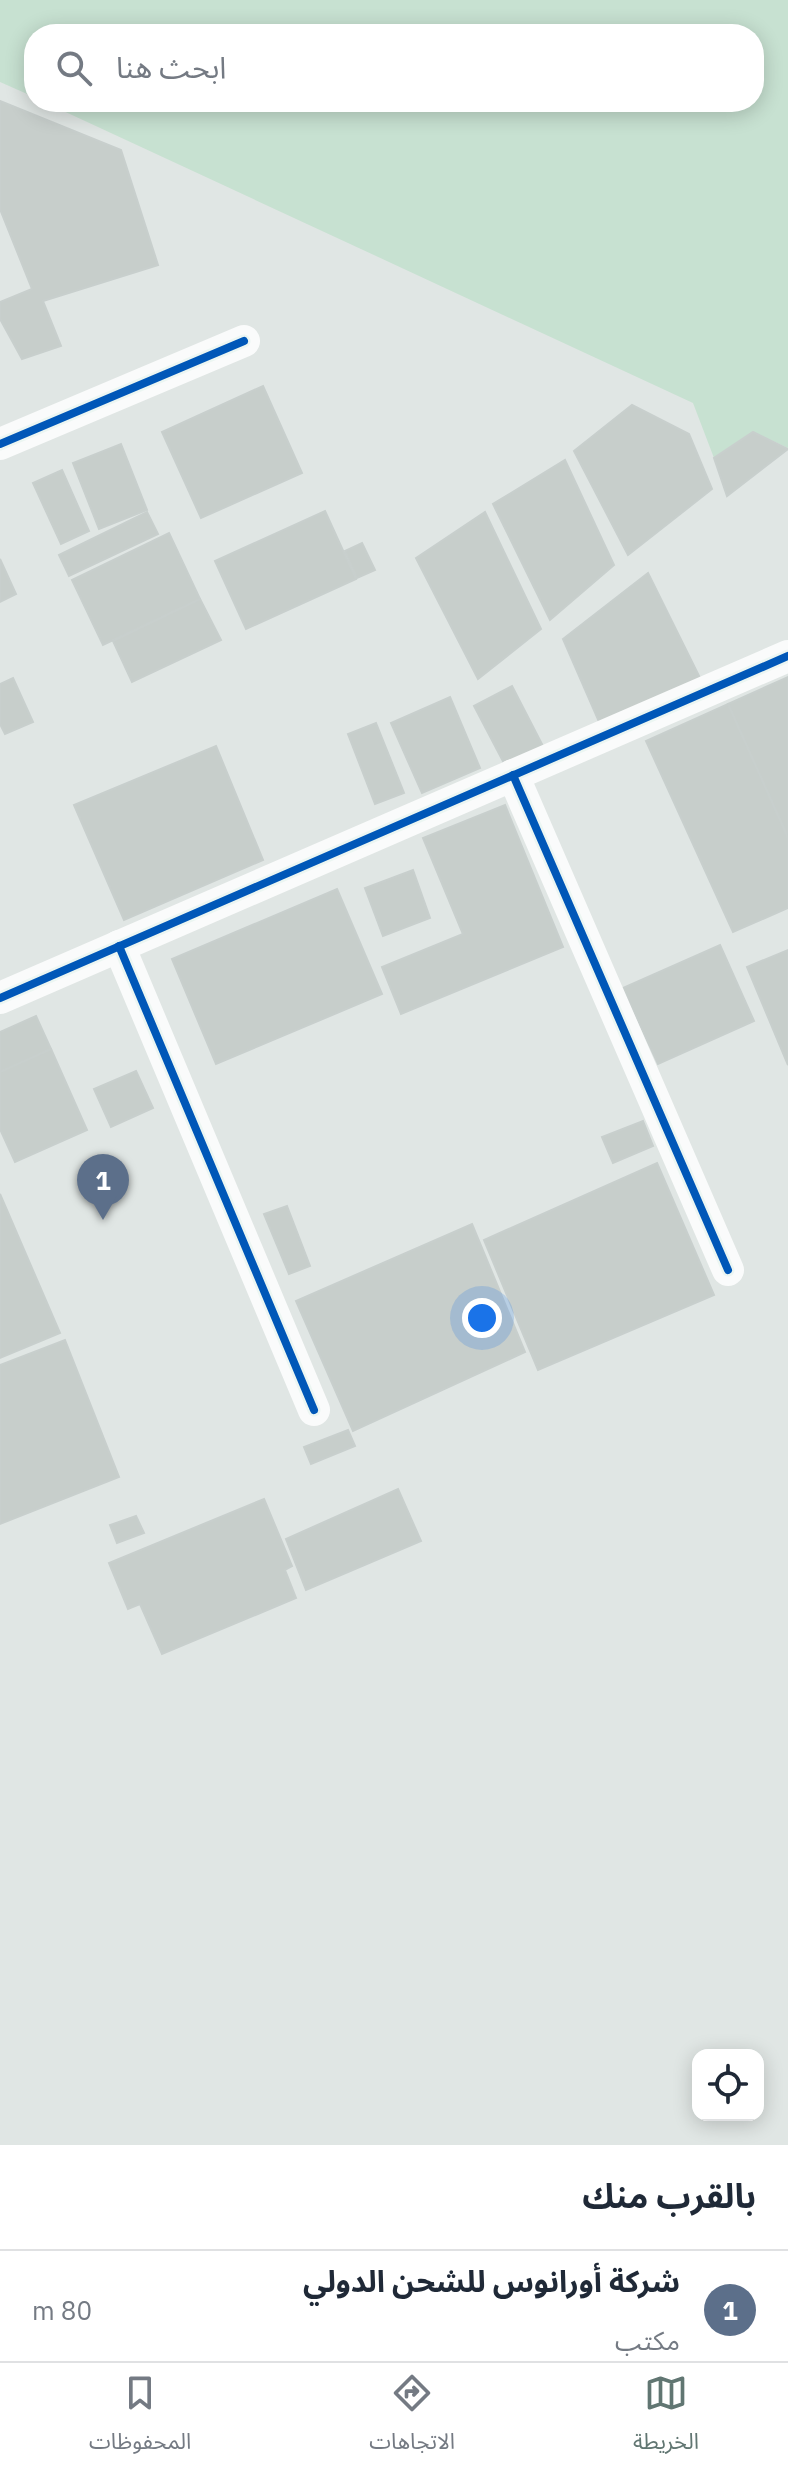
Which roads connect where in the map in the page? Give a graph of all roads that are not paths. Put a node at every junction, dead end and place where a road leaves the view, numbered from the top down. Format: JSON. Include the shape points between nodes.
{"nodes":[{"id":1,"x":244,"y":341,"type":"dead end"},
{"id":2,"x":0,"y":444,"type":"edge"},
{"id":3,"x":788,"y":656,"type":"edge"},
{"id":4,"x":513,"y":775,"type":"junction"},
{"id":5,"x":119,"y":946,"type":"junction"},
{"id":6,"x":0,"y":998,"type":"edge"},
{"id":7,"x":728,"y":1270,"type":"dead end"},
{"id":8,"x":314,"y":1410,"type":"dead end"}],
"edges":[{"from":1,"to":2,"type":"street"},
{"from":3,"to":4,"type":"street"},
{"from":4,"to":5,"type":"street"},
{"from":4,"to":7,"type":"street"},
{"from":5,"to":6,"type":"street"},
{"from":5,"to":8,"type":"street"}]}
